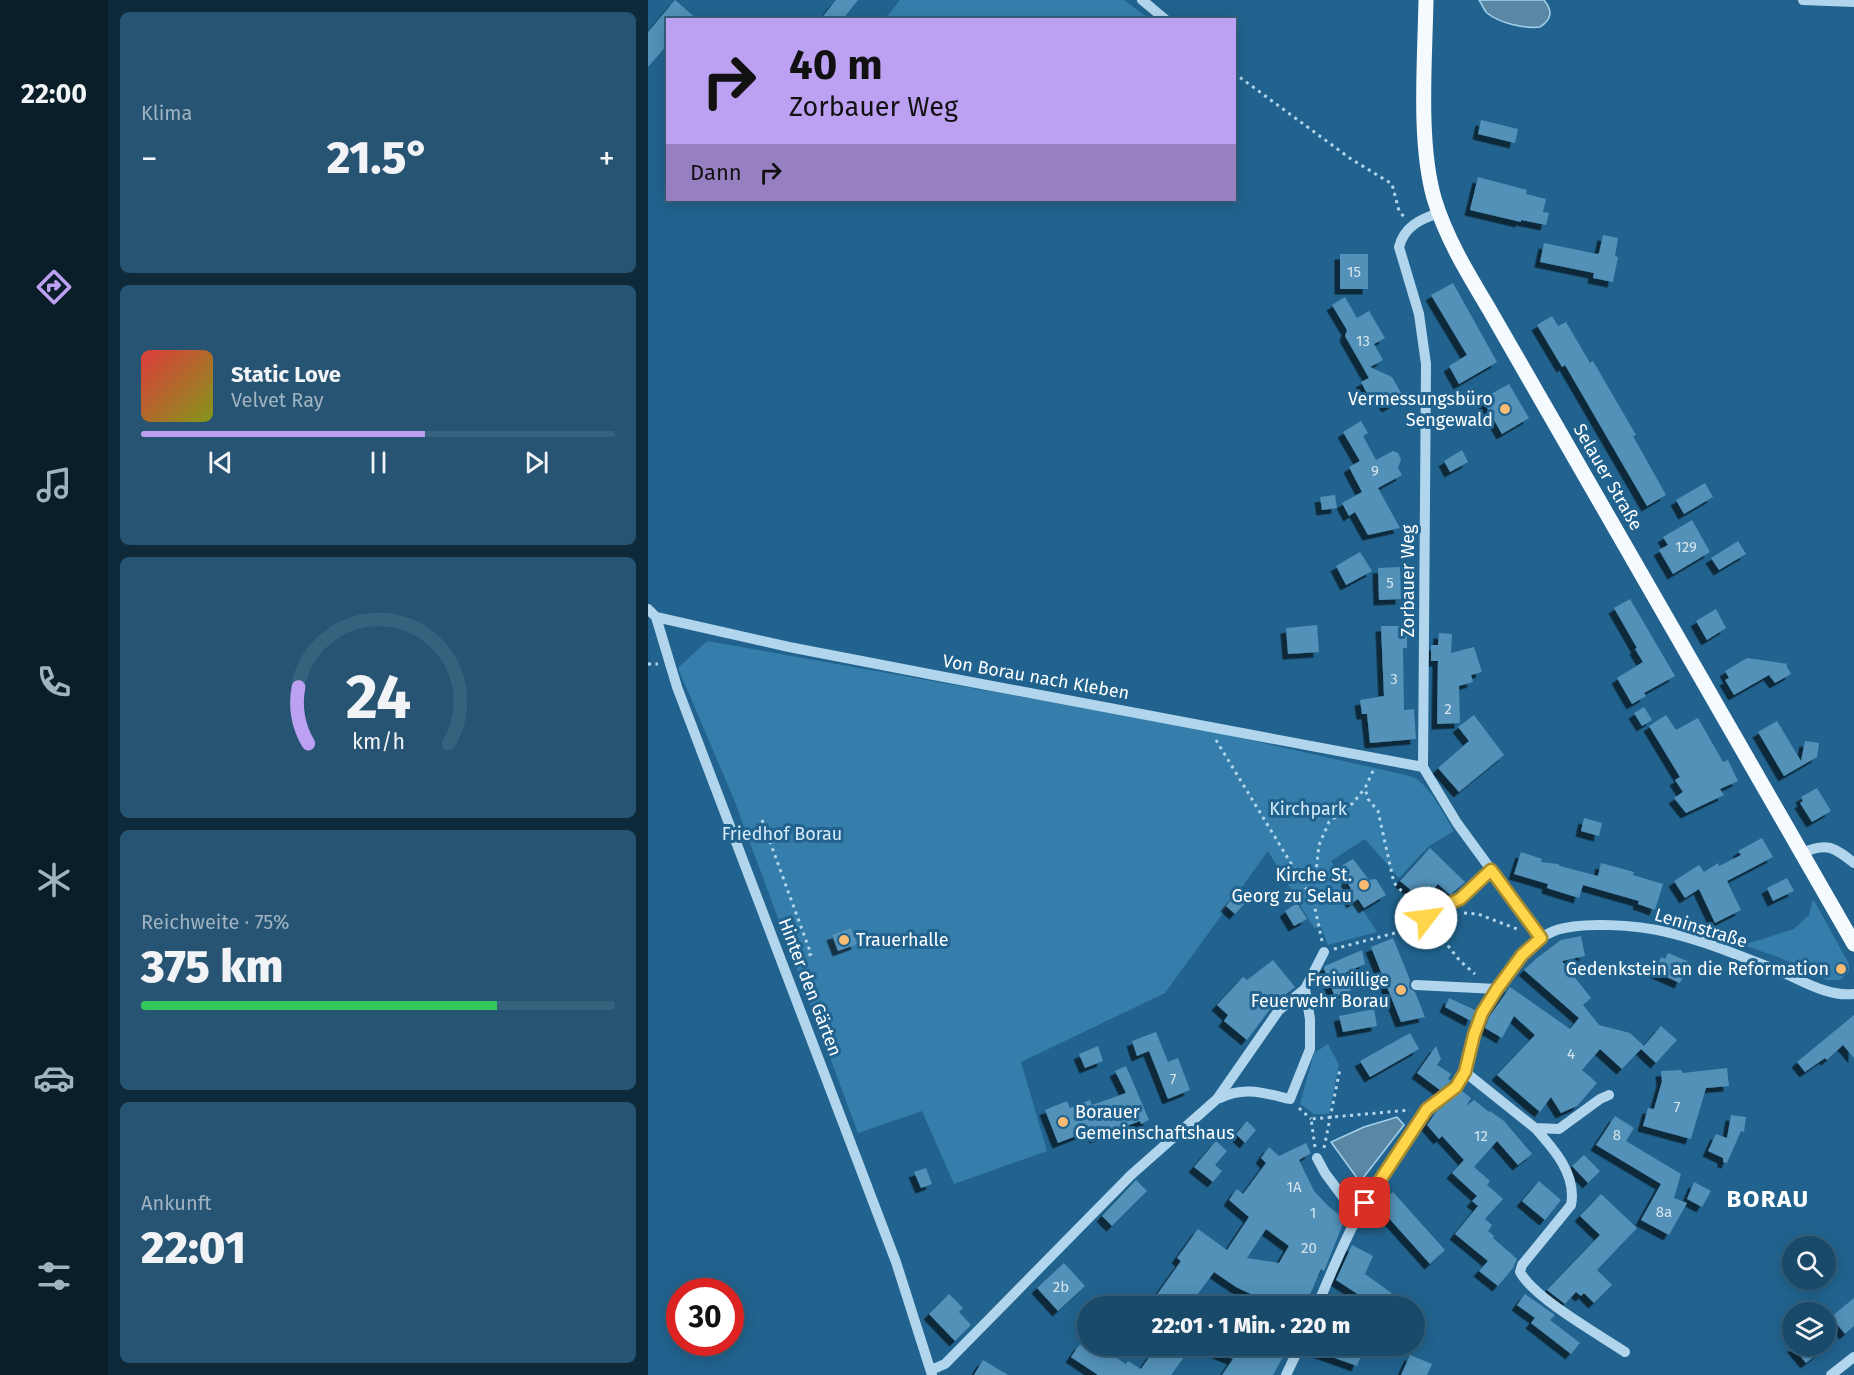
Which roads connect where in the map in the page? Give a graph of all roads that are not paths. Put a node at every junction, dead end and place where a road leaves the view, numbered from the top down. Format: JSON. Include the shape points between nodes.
{"nodes":[{"id":1,"x":1142,"y":0,"type":"edge"},
{"id":2,"x":1426,"y":0,"type":"edge"},
{"id":3,"x":1803,"y":0,"type":"edge"},
{"id":4,"x":1854,"y":2,"type":"edge"},
{"id":5,"x":1164,"y":18,"type":"edge"},
{"id":6,"x":1439,"y":213,"type":"junction"},
{"id":7,"x":648,"y":609,"type":"edge"},
{"id":8,"x":656,"y":618,"type":"junction"},
{"id":9,"x":1423,"y":767,"type":"junction"},
{"id":10,"x":1802,"y":853,"type":"junction"},
{"id":11,"x":1854,"y":863,"type":"edge"},
{"id":12,"x":1491,"y":870,"type":"junction"},
{"id":13,"x":1430,"y":914,"type":"road end"},
{"id":14,"x":1541,"y":938,"type":"junction"},
{"id":15,"x":1854,"y":944,"type":"edge"},
{"id":16,"x":1324,"y":952,"type":"road end"},
{"id":17,"x":1416,"y":985,"type":"dead end"},
{"id":18,"x":1305,"y":989,"type":"junction"},
{"id":19,"x":1497,"y":989,"type":"junction"},
{"id":20,"x":1854,"y":994,"type":"edge"},
{"id":21,"x":1465,"y":1072,"type":"junction"},
{"id":22,"x":1609,"y":1095,"type":"dead end"},
{"id":23,"x":1216,"y":1099,"type":"junction"},
{"id":24,"x":1536,"y":1128,"type":"junction"},
{"id":25,"x":1318,"y":1161,"type":"road end"},
{"id":26,"x":1357,"y":1216,"type":"junction"},
{"id":27,"x":1321,"y":1296,"type":"edge"},
{"id":28,"x":1625,"y":1352,"type":"dead end"},
{"id":29,"x":1295,"y":1356,"type":"edge"},
{"id":30,"x":1854,"y":1357,"type":"edge"},
{"id":31,"x":932,"y":1372,"type":"edge"},
{"id":32,"x":1286,"y":1375,"type":"edge"},
{"id":33,"x":1831,"y":1375,"type":"edge"}],
"edges":[{"from":1,"to":5,"type":"street"},
{"from":2,"to":6,"type":"main road","name":"Selauer Straße","via":[[1426,153]]},
{"from":3,"to":4,"type":"street"},
{"from":6,"to":9,"type":"street","name":"Zorbauer Weg","via":[[1413,224],[1399,248],[1419,314],[1426,364]]},
{"from":6,"to":10,"type":"main road","name":"Selauer Straße","via":[[1460,258]]},
{"from":7,"to":8,"type":"street"},
{"from":8,"to":9,"type":"street","name":"Von Borau nach Kleben"},
{"from":8,"to":31,"type":"street","name":"Hinter den Gärten","via":[[677,687],[896,1262]]},
{"from":9,"to":12,"type":"street"},
{"from":10,"to":11,"type":"street","via":[[1829,847]]},
{"from":10,"to":15,"type":"main road","name":"Selauer Straße"},
{"from":12,"to":13,"type":"street","via":[[1460,899]]},
{"from":12,"to":14,"type":"street"},
{"from":14,"to":19,"type":"street","name":"Leninstraße","via":[[1522,955]]},
{"from":14,"to":20,"type":"street","name":"Leninstraße","via":[[1569,928],[1611,925],[1658,930],[1820,989]]},
{"from":16,"to":18,"type":"street"},
{"from":17,"to":19,"type":"street"},
{"from":18,"to":23,"type":"street","via":[[1279,1010]]},
{"from":18,"to":23,"type":"street","via":[[1310,1049],[1290,1099],[1233,1091]]},
{"from":19,"to":21,"type":"street","name":"Leninstraße","via":[[1482,1013]]},
{"from":21,"to":24,"type":"street"},
{"from":21,"to":26,"type":"street","name":"Leninstraße","via":[[1456,1087],[1427,1109]]},
{"from":22,"to":24,"type":"street","via":[[1558,1129]]},
{"from":23,"to":31,"type":"street","name":"Hinter den Gärten","via":[[1131,1175],[945,1364]]},
{"from":24,"to":28,"type":"street","via":[[1567,1170],[1573,1196],[1571,1205],[1520,1272],[1566,1313]]},
{"from":25,"to":26,"type":"street"},
{"from":26,"to":27,"type":"street","name":"Leninstraße"},
{"from":29,"to":32,"type":"street"},
{"from":30,"to":33,"type":"street"}]}
